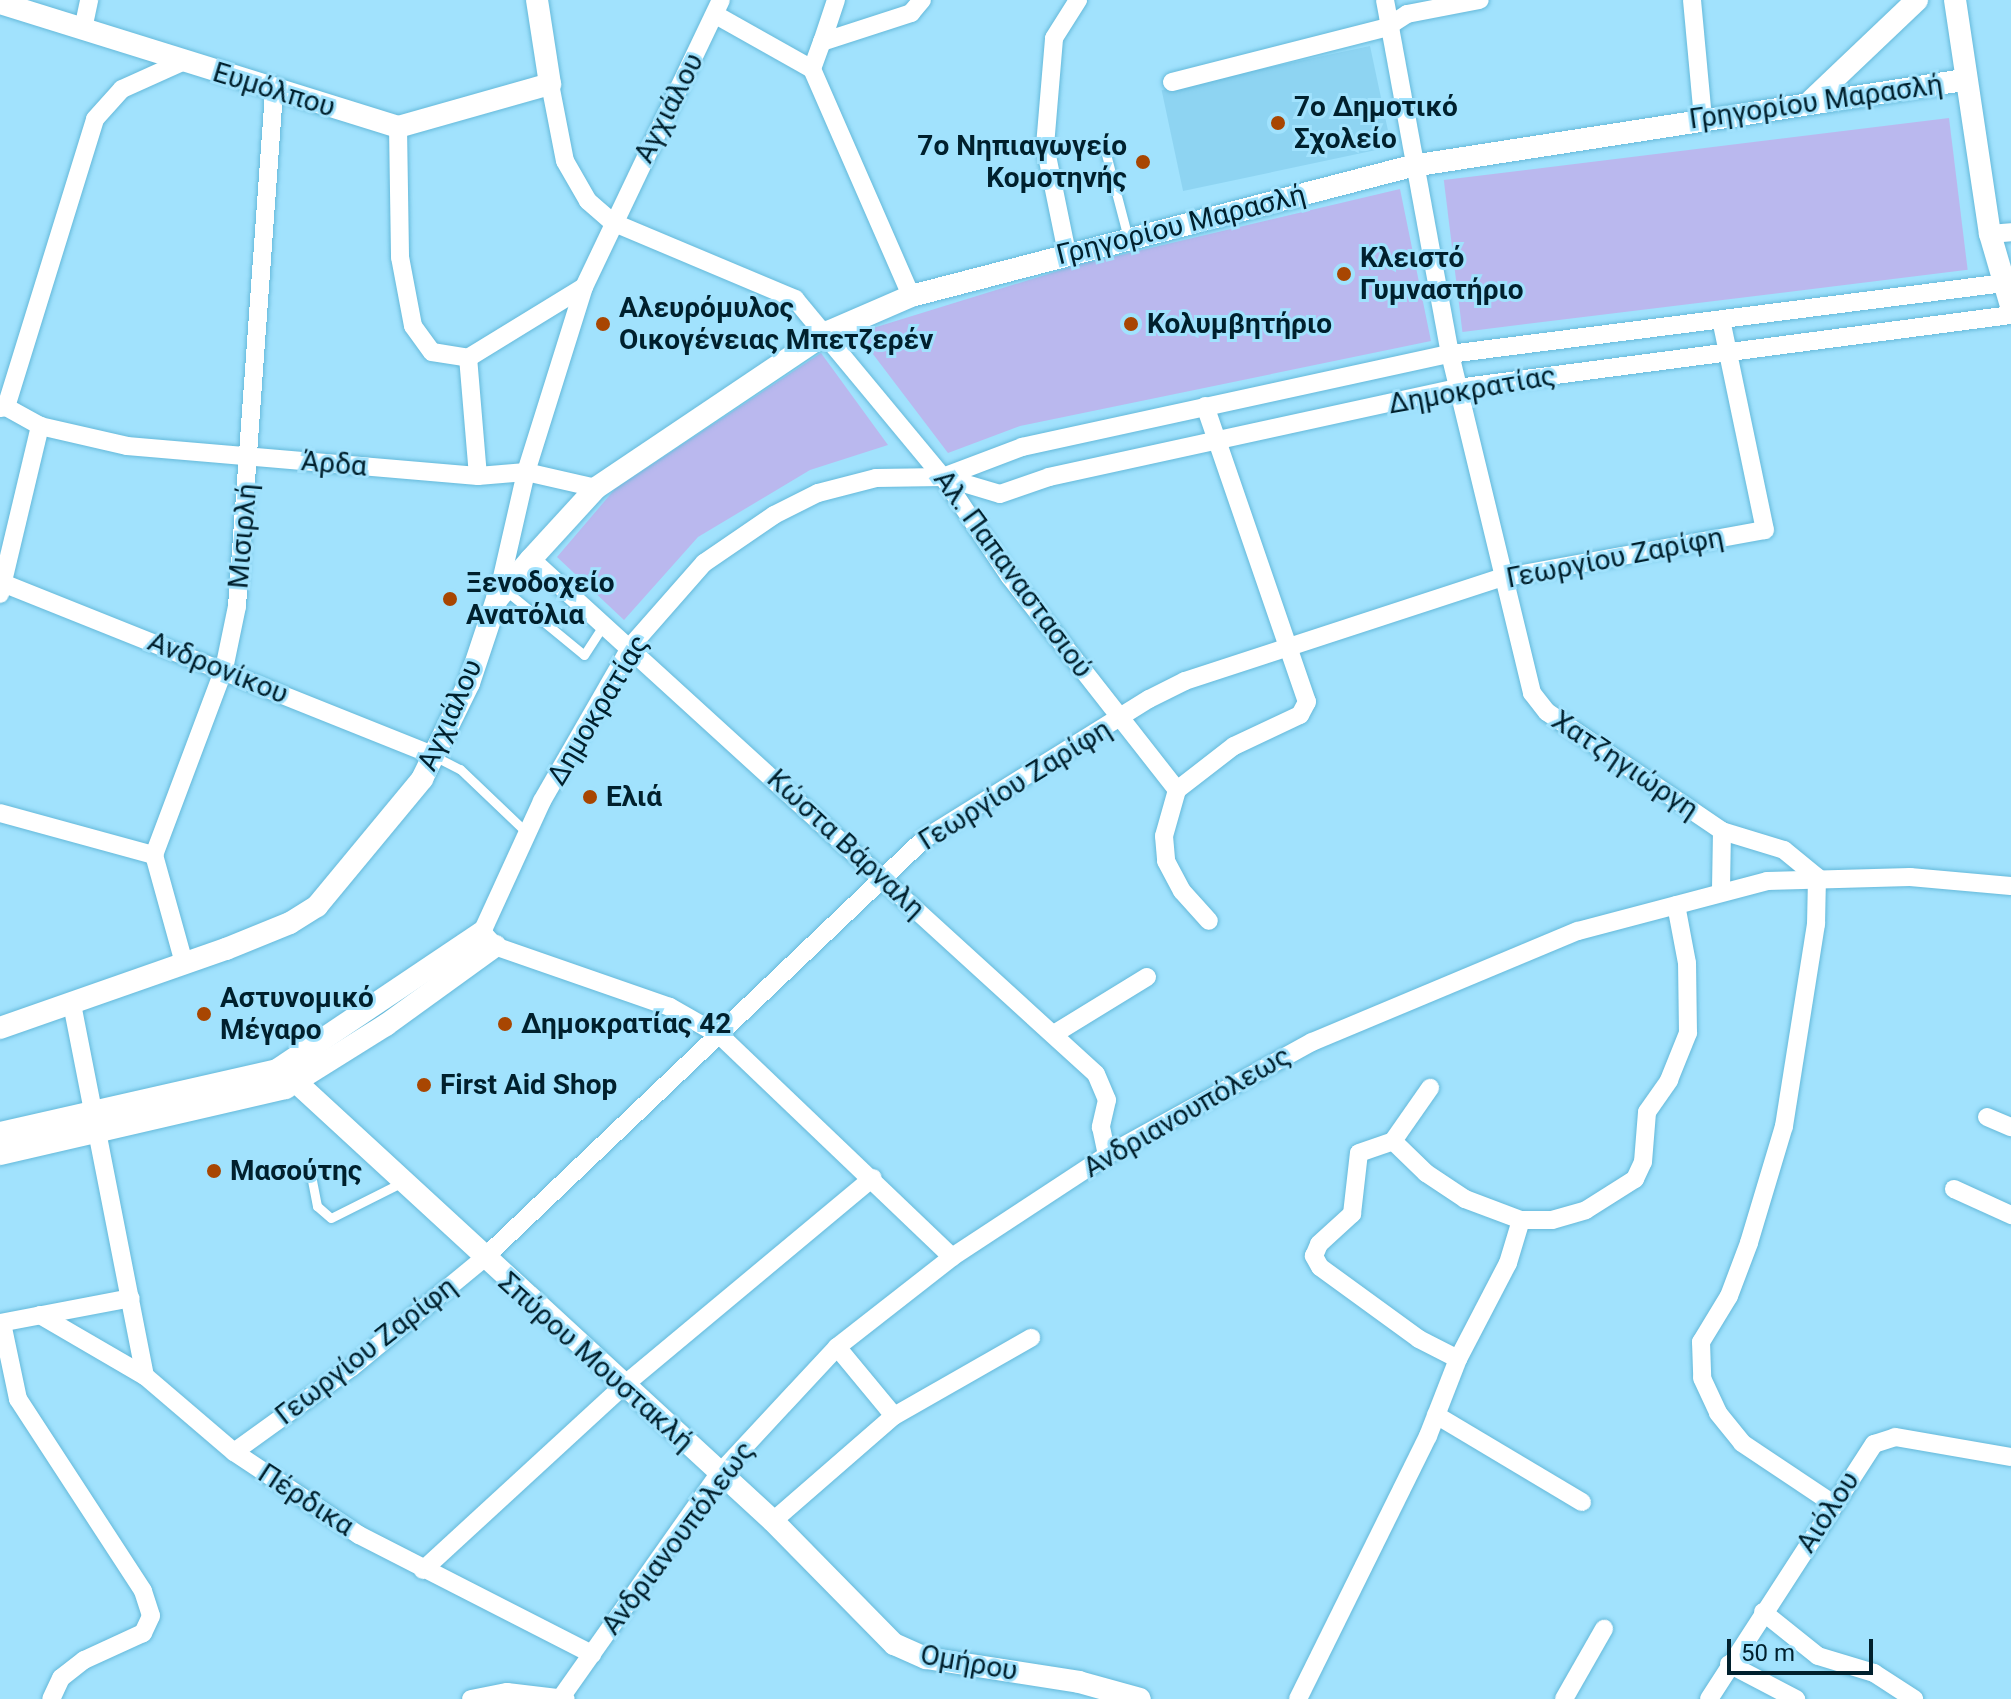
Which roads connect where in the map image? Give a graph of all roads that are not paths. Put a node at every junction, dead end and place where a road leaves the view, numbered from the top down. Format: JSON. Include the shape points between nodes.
{"nodes":[{"id":1,"x":89,"y":0,"type":"edge"},
{"id":2,"x":537,"y":0,"type":"edge"},
{"id":3,"x":836,"y":0,"type":"edge"},
{"id":4,"x":922,"y":0,"type":"edge"},
{"id":5,"x":1078,"y":0,"type":"edge"},
{"id":6,"x":1385,"y":0,"type":"edge"},
{"id":7,"x":1480,"y":0,"type":"edge"},
{"id":8,"x":1692,"y":0,"type":"edge"},
{"id":9,"x":1917,"y":0,"type":"edge"},
{"id":10,"x":1955,"y":0,"type":"edge"},
{"id":11,"x":0,"y":3,"type":"edge"},
{"id":12,"x":718,"y":8,"type":"edge"},
{"id":13,"x":1387,"y":27,"type":"junction"},
{"id":14,"x":83,"y":29,"type":"junction"},
{"id":15,"x":822,"y":42,"type":"junction"},
{"id":16,"x":182,"y":62,"type":"junction"},
{"id":17,"x":812,"y":69,"type":"junction"},
{"id":18,"x":1964,"y":80,"type":"junction"},
{"id":19,"x":1172,"y":82,"type":"dead end"},
{"id":20,"x":550,"y":84,"type":"junction"},
{"id":21,"x":274,"y":92,"type":"junction"},
{"id":22,"x":1812,"y":100,"type":"junction"},
{"id":23,"x":1703,"y":119,"type":"junction"},
{"id":24,"x":398,"y":127,"type":"junction"},
{"id":25,"x":1106,"y":154,"type":"dead end"},
{"id":26,"x":1412,"y":166,"type":"junction"},
{"id":27,"x":612,"y":222,"type":"junction"},
{"id":28,"x":2000,"y":233,"type":"edge"},
{"id":29,"x":1128,"y":238,"type":"junction"},
{"id":30,"x":1067,"y":253,"type":"junction"},
{"id":31,"x":2004,"y":283,"type":"junction"},
{"id":32,"x":584,"y":287,"type":"junction"},
{"id":33,"x":911,"y":296,"type":"junction"},
{"id":34,"x":2011,"y":306,"type":"edge"},
{"id":35,"x":2011,"y":315,"type":"edge"},
{"id":36,"x":1721,"y":320,"type":"junction"},
{"id":37,"x":828,"y":332,"type":"junction"},
{"id":38,"x":1726,"y":353,"type":"junction"},
{"id":39,"x":1450,"y":354,"type":"junction"},
{"id":40,"x":468,"y":358,"type":"junction"},
{"id":41,"x":1457,"y":388,"type":"junction"},
{"id":42,"x":1205,"y":406,"type":"junction"},
{"id":43,"x":3,"y":407,"type":"edge"},
{"id":44,"x":40,"y":426,"type":"junction"},
{"id":45,"x":1217,"y":441,"type":"junction"},
{"id":46,"x":249,"y":457,"type":"junction"},
{"id":47,"x":526,"y":472,"type":"junction"},
{"id":48,"x":478,"y":476,"type":"junction"},
{"id":49,"x":943,"y":477,"type":"junction"},
{"id":50,"x":596,"y":488,"type":"junction"},
{"id":51,"x":531,"y":559,"type":"junction"},
{"id":52,"x":1501,"y":578,"type":"junction"},
{"id":53,"x":1,"y":587,"type":"edge"},
{"id":54,"x":501,"y":594,"type":"junction"},
{"id":55,"x":605,"y":622,"type":"junction"},
{"id":56,"x":631,"y":646,"type":"junction"},
{"id":57,"x":1289,"y":648,"type":"junction"},
{"id":58,"x":224,"y":669,"type":"junction"},
{"id":59,"x":1119,"y":719,"type":"junction"},
{"id":60,"x":434,"y":756,"type":"junction"},
{"id":61,"x":1177,"y":790,"type":"junction"},
{"id":62,"x":0,"y":813,"type":"edge"},
{"id":63,"x":1722,"y":831,"type":"junction"},
{"id":64,"x":526,"y":832,"type":"junction"},
{"id":65,"x":154,"y":855,"type":"junction"},
{"id":66,"x":882,"y":877,"type":"junction"},
{"id":67,"x":1817,"y":877,"type":"junction"},
{"id":68,"x":2011,"y":886,"type":"edge"},
{"id":69,"x":1721,"y":890,"type":"junction"},
{"id":70,"x":1676,"y":905,"type":"junction"},
{"id":71,"x":1209,"y":921,"type":"dead end"},
{"id":72,"x":489,"y":939,"type":"junction"},
{"id":73,"x":184,"y":963,"type":"junction"},
{"id":74,"x":1147,"y":977,"type":"dead end"},
{"id":75,"x":72,"y":1004,"type":"junction"},
{"id":76,"x":0,"y":1028,"type":"edge"},
{"id":77,"x":1054,"y":1034,"type":"junction"},
{"id":78,"x":721,"y":1036,"type":"junction"},
{"id":79,"x":296,"y":1082,"type":"junction"},
{"id":80,"x":1430,"y":1088,"type":"dead end"},
{"id":81,"x":1987,"y":1117,"type":"dead end"},
{"id":82,"x":98,"y":1119,"type":"junction"},
{"id":83,"x":2011,"y":1127,"type":"edge"},
{"id":84,"x":0,"y":1133,"type":"edge"},
{"id":85,"x":1393,"y":1141,"type":"junction"},
{"id":86,"x":0,"y":1154,"type":"edge"},
{"id":87,"x":1107,"y":1155,"type":"junction"},
{"id":88,"x":310,"y":1170,"type":"dead end"},
{"id":89,"x":873,"y":1178,"type":"junction"},
{"id":90,"x":401,"y":1183,"type":"junction"},
{"id":91,"x":1954,"y":1189,"type":"dead end"},
{"id":92,"x":2011,"y":1215,"type":"edge"},
{"id":93,"x":1521,"y":1220,"type":"junction"},
{"id":94,"x":952,"y":1257,"type":"junction"},
{"id":95,"x":483,"y":1259,"type":"junction"},
{"id":96,"x":131,"y":1298,"type":"junction"},
{"id":97,"x":40,"y":1315,"type":"junction"},
{"id":98,"x":1,"y":1323,"type":"edge"},
{"id":99,"x":1031,"y":1338,"type":"dead end"},
{"id":100,"x":837,"y":1347,"type":"junction"},
{"id":101,"x":1458,"y":1359,"type":"junction"},
{"id":102,"x":145,"y":1376,"type":"junction"},
{"id":103,"x":623,"y":1386,"type":"junction"},
{"id":104,"x":1436,"y":1415,"type":"junction"},
{"id":105,"x":894,"y":1416,"type":"junction"},
{"id":106,"x":234,"y":1452,"type":"junction"},
{"id":107,"x":2011,"y":1457,"type":"edge"},
{"id":108,"x":719,"y":1474,"type":"junction"},
{"id":109,"x":1582,"y":1502,"type":"dead end"},
{"id":110,"x":1832,"y":1503,"type":"junction"},
{"id":111,"x":773,"y":1521,"type":"junction"},
{"id":112,"x":423,"y":1570,"type":"junction"},
{"id":113,"x":1763,"y":1612,"type":"junction"},
{"id":114,"x":1604,"y":1629,"type":"dead end"},
{"id":115,"x":894,"y":1644,"type":"joint"},
{"id":116,"x":592,"y":1654,"type":"junction"},
{"id":117,"x":1729,"y":1664,"type":"junction"},
{"id":118,"x":51,"y":1699,"type":"edge"},
{"id":119,"x":471,"y":1699,"type":"edge"},
{"id":120,"x":562,"y":1699,"type":"edge"},
{"id":121,"x":1140,"y":1699,"type":"edge"},
{"id":122,"x":1298,"y":1699,"type":"edge"},
{"id":123,"x":1564,"y":1699,"type":"edge"},
{"id":124,"x":1709,"y":1699,"type":"edge"},
{"id":125,"x":1796,"y":1699,"type":"edge"},
{"id":126,"x":1914,"y":1699,"type":"edge"}],
"edges":[{"from":1,"to":14,"type":"street"},
{"from":2,"to":20,"type":"street"},
{"from":3,"to":15,"type":"street"},
{"from":4,"to":15,"type":"street","via":[[911,13]]},
{"from":5,"to":30,"type":"street","via":[[1054,38],[1045,146]]},
{"from":6,"to":13,"type":"street","name":"Χατζηγιώργη"},
{"from":7,"to":13,"type":"street","via":[[1407,14]]},
{"from":8,"to":23,"type":"street"},
{"from":9,"to":22,"type":"street"},
{"from":10,"to":18,"type":"street"},
{"from":11,"to":14,"type":"street","name":"Ευμόλπου"},
{"from":12,"to":17,"type":"street"},
{"from":12,"to":27,"type":"street","name":"Αγχιάλου"},
{"from":13,"to":19,"type":"street"},
{"from":13,"to":26,"type":"street","name":"Χατζηγιώργη"},
{"from":14,"to":16,"type":"street","name":"Ευμόλπου"},
{"from":15,"to":17,"type":"street"},
{"from":16,"to":21,"type":"street","name":"Ευμόλπου"},
{"from":16,"to":43,"type":"street","via":[[122,89],[95,119]]},
{"from":17,"to":33,"type":"street"},
{"from":18,"to":22,"type":"street","name":"Γρηγορίου Μαρασλή"},
{"from":18,"to":28,"type":"street"},
{"from":20,"to":24,"type":"street"},
{"from":20,"to":27,"type":"street","via":[[572,178]]},
{"from":21,"to":24,"type":"street","name":"Ευμόλπου"},
{"from":21,"to":46,"type":"street","name":"Μισιρλή"},
{"from":22,"to":23,"type":"street","name":"Γρηγορίου Μαρασλή"},
{"from":23,"to":26,"type":"street","name":"Γρηγορίου Μαρασλή"},
{"from":24,"to":40,"type":"street","via":[[400,257],[413,326],[432,352]]},
{"from":25,"to":29,"type":"lane"},
{"from":26,"to":29,"type":"street","name":"Γρηγορίου Μαρασλή"},
{"from":26,"to":39,"type":"street","name":"Χατζηγιώργη"},
{"from":27,"to":32,"type":"street","name":"Αγχιάλου"},
{"from":27,"to":37,"type":"street","name":"Αλ. Παπαναστασιού","via":[[784,290]]},
{"from":28,"to":31,"type":"street"},
{"from":29,"to":30,"type":"street","name":"Γρηγορίου Μαρασλή"},
{"from":30,"to":33,"type":"street","name":"Γρηγορίου Μαρασλή"},
{"from":31,"to":34,"type":"street"},
{"from":31,"to":36,"type":"street","name":"Δημοκρατίας"},
{"from":32,"to":40,"type":"street"},
{"from":32,"to":47,"type":"street","name":"Αγχιάλου"},
{"from":33,"to":37,"type":"street","name":"Γρηγορίου Μαρασλή"},
{"from":35,"to":38,"type":"street","name":"Δημοκρατίας"},
{"from":36,"to":38,"type":"street"},
{"from":36,"to":39,"type":"street","name":"Δημοκρατίας"},
{"from":37,"to":49,"type":"street","name":"Αλ. Παπαναστασιού"},
{"from":37,"to":50,"type":"street","name":"Γρηγορίου Μαρασλή"},
{"from":38,"to":41,"type":"street","name":"Δημοκρατίας"},
{"from":38,"to":52,"type":"street","name":"Γεωργίου Ζαρίφη","via":[[1765,530]]},
{"from":39,"to":41,"type":"street","name":"Χατζηγιώργη"},
{"from":39,"to":42,"type":"street","name":"Δημοκρατίας"},
{"from":40,"to":48,"type":"street"},
{"from":41,"to":45,"type":"street","name":"Δημοκρατίας"},
{"from":41,"to":52,"type":"street","name":"Χατζηγιώργη"},
{"from":42,"to":45,"type":"street"},
{"from":42,"to":49,"type":"street","name":"Δημοκρατίας","via":[[1022,447]]},
{"from":43,"to":44,"type":"street","name":"Άρδα"},
{"from":44,"to":46,"type":"street","name":"Άρδα","via":[[127,446]]},
{"from":44,"to":53,"type":"street"},
{"from":45,"to":49,"type":"street","name":"Δημοκρατίας","via":[[1049,477],[1000,494]]},
{"from":45,"to":57,"type":"street"},
{"from":46,"to":48,"type":"street","name":"Άρδα"},
{"from":46,"to":58,"type":"street","name":"Μισιρλή","via":[[237,606]]},
{"from":47,"to":48,"type":"street","name":"Άρδα"},
{"from":47,"to":50,"type":"street","name":"Άρδα"},
{"from":47,"to":54,"type":"street","name":"Αγχιάλου"},
{"from":49,"to":56,"type":"street","name":"Δημοκρατίας","via":[[850,483],[774,515],[704,563]]},
{"from":49,"to":59,"type":"street","name":"Αλ. Παπαναστασιού","via":[[1010,577]]},
{"from":50,"to":51,"type":"street","name":"Γρηγορίου Μαρασλή"},
{"from":51,"to":54,"type":"street","name":"Γρηγορίου Μαρασλή"},
{"from":51,"to":55,"type":"street","name":"Κώστα Βάρναλη"},
{"from":52,"to":57,"type":"street","name":"Γεωργίου Ζαρίφη"},
{"from":52,"to":63,"type":"street","name":"Χατζηγιώργη","via":[[1538,704]]},
{"from":53,"to":58,"type":"street","name":"Ανδρονίκου"},
{"from":54,"to":55,"type":"lane","via":[[584,655]]},
{"from":54,"to":60,"type":"street","name":"Αγχιάλου","via":[[469,683]]},
{"from":55,"to":56,"type":"street","name":"Κώστα Βάρναλη"},
{"from":56,"to":64,"type":"street","name":"Δημοκρατίας"},
{"from":56,"to":66,"type":"street","name":"Κώστα Βάρναλη"},
{"from":57,"to":59,"type":"street","name":"Γεωργίου Ζαρίφη","via":[[1185,681]]},
{"from":57,"to":61,"type":"street","via":[[1307,702],[1300,715],[1234,746]]},
{"from":58,"to":60,"type":"street","name":"Ανδρονίκου"},
{"from":58,"to":65,"type":"street","name":"Μισιρλή"},
{"from":59,"to":61,"type":"street","name":"Αλ. Παπαναστασιού"},
{"from":59,"to":66,"type":"street","name":"Γεωργίου Ζαρίφη","via":[[974,804]]},
{"from":60,"to":64,"type":"lane","via":[[460,769]]},
{"from":60,"to":73,"type":"street","name":"Αγχιάλου","via":[[413,790],[317,906],[290,923]]},
{"from":61,"to":71,"type":"street","via":[[1164,836],[1166,861],[1182,891]]},
{"from":62,"to":65,"type":"street"},
{"from":63,"to":67,"type":"street","via":[[1773,845]]},
{"from":63,"to":69,"type":"street","name":"Χατζηγιώργη"},
{"from":64,"to":72,"type":"street","name":"Δημοκρατίας"},
{"from":65,"to":73,"type":"street"},
{"from":66,"to":77,"type":"street","name":"Κώστα Βάρναλη"},
{"from":66,"to":78,"type":"street","name":"Γεωργίου Ζαρίφη"},
{"from":67,"to":68,"type":"street","name":"Ανδριανουπόλεως","via":[[1910,877]]},
{"from":67,"to":69,"type":"street","name":"Ανδριανουπόλεως"},
{"from":67,"to":110,"type":"street","via":[[1813,950],[1784,1126],[1749,1243],[1729,1296],[1707,1327],[1699,1357],[1708,1395],[1728,1429]]},
{"from":69,"to":70,"type":"street","name":"Ανδριανουπόλεως"},
{"from":70,"to":87,"type":"street","name":"Ανδριανουπόλεως","via":[[1578,931],[1312,1042]]},
{"from":70,"to":93,"type":"street","via":[[1687,963],[1688,1033],[1669,1080],[1647,1112],[1643,1162],[1635,1179],[1586,1210],[1552,1220]]},
{"from":72,"to":78,"type":"street","via":[[670,1007]]},
{"from":72,"to":79,"type":"street"},
{"from":72,"to":82,"type":"street","via":[[277,1070]]},
{"from":73,"to":75,"type":"street","name":"Αγχιάλου"},
{"from":74,"to":77,"type":"street"},
{"from":75,"to":76,"type":"street","name":"Αγχιάλου"},
{"from":75,"to":82,"type":"street"},
{"from":77,"to":87,"type":"street","name":"Κώστα Βάρναλη","via":[[1102,1085]]},
{"from":78,"to":89,"type":"street"},
{"from":78,"to":95,"type":"street","name":"Γεωργίου Ζαρίφη"},
{"from":79,"to":82,"type":"street","via":[[264,1096]]},
{"from":79,"to":90,"type":"street","name":"Σπύρου Μουστακλή"},
{"from":80,"to":85,"type":"street"},
{"from":81,"to":83,"type":"street"},
{"from":82,"to":84,"type":"street"},
{"from":82,"to":86,"type":"street"},
{"from":82,"to":96,"type":"street"},
{"from":85,"to":93,"type":"street","via":[[1465,1199]]},
{"from":85,"to":101,"type":"street","via":[[1359,1153],[1352,1214],[1319,1244],[1314,1256],[1320,1267],[1419,1339]]},
{"from":87,"to":94,"type":"street","name":"Ανδριανουπόλεως"},
{"from":88,"to":90,"type":"lane","via":[[317,1206],[331,1218]]},
{"from":89,"to":94,"type":"street"},
{"from":89,"to":103,"type":"street"},
{"from":90,"to":95,"type":"street","name":"Σπύρου Μουστακλή"},
{"from":91,"to":92,"type":"street"},
{"from":93,"to":101,"type":"street","via":[[1508,1263]]},
{"from":94,"to":100,"type":"street","name":"Ανδριανουπόλεως"},
{"from":95,"to":103,"type":"street","name":"Σπύρου Μουστακλή"},
{"from":95,"to":106,"type":"street","name":"Γεωργίου Ζαρίφη","via":[[352,1367]]},
{"from":96,"to":97,"type":"street"},
{"from":96,"to":102,"type":"street"},
{"from":97,"to":98,"type":"street"},
{"from":97,"to":102,"type":"street","name":"Πέρδικα"},
{"from":98,"to":118,"type":"street","via":[[18,1399],[143,1591],[151,1616],[143,1633],[84,1660],[61,1678]]},
{"from":99,"to":105,"type":"street"},
{"from":100,"to":105,"type":"street"},
{"from":100,"to":108,"type":"street","name":"Ανδριανουπόλεως"},
{"from":101,"to":104,"type":"street"},
{"from":102,"to":106,"type":"street","name":"Πέρδικα"},
{"from":103,"to":108,"type":"street","name":"Σπύρου Μουστακλή"},
{"from":103,"to":112,"type":"street"},
{"from":104,"to":109,"type":"street"},
{"from":104,"to":122,"type":"street"},
{"from":105,"to":111,"type":"street"},
{"from":106,"to":112,"type":"street","name":"Πέρδικα","via":[[359,1535]]},
{"from":107,"to":110,"type":"street","name":"Αιόλου","via":[[1884,1439],[1866,1454]]},
{"from":108,"to":111,"type":"street","name":"Σπύρου Μουστακλή"},
{"from":108,"to":116,"type":"street","name":"Ανδριανουπόλεως"},
{"from":110,"to":113,"type":"street","name":"Αιόλου"},
{"from":111,"to":115,"type":"street","name":"Σπύρου Μουστακλή"},
{"from":112,"to":116,"type":"street","name":"Πέρδικα"},
{"from":113,"to":117,"type":"street","name":"Αιόλου"},
{"from":113,"to":126,"type":"street","via":[[1818,1656],[1874,1673]]},
{"from":114,"to":123,"type":"street"},
{"from":115,"to":121,"type":"street","name":"Ομήρου","via":[[926,1658],[1079,1682]]},
{"from":116,"to":120,"type":"street","name":"Ανδριανουπόλεως"},
{"from":117,"to":124,"type":"street","name":"Αιόλου"},
{"from":117,"to":125,"type":"street"},
{"from":119,"to":120,"type":"street","via":[[507,1692]]}]}
